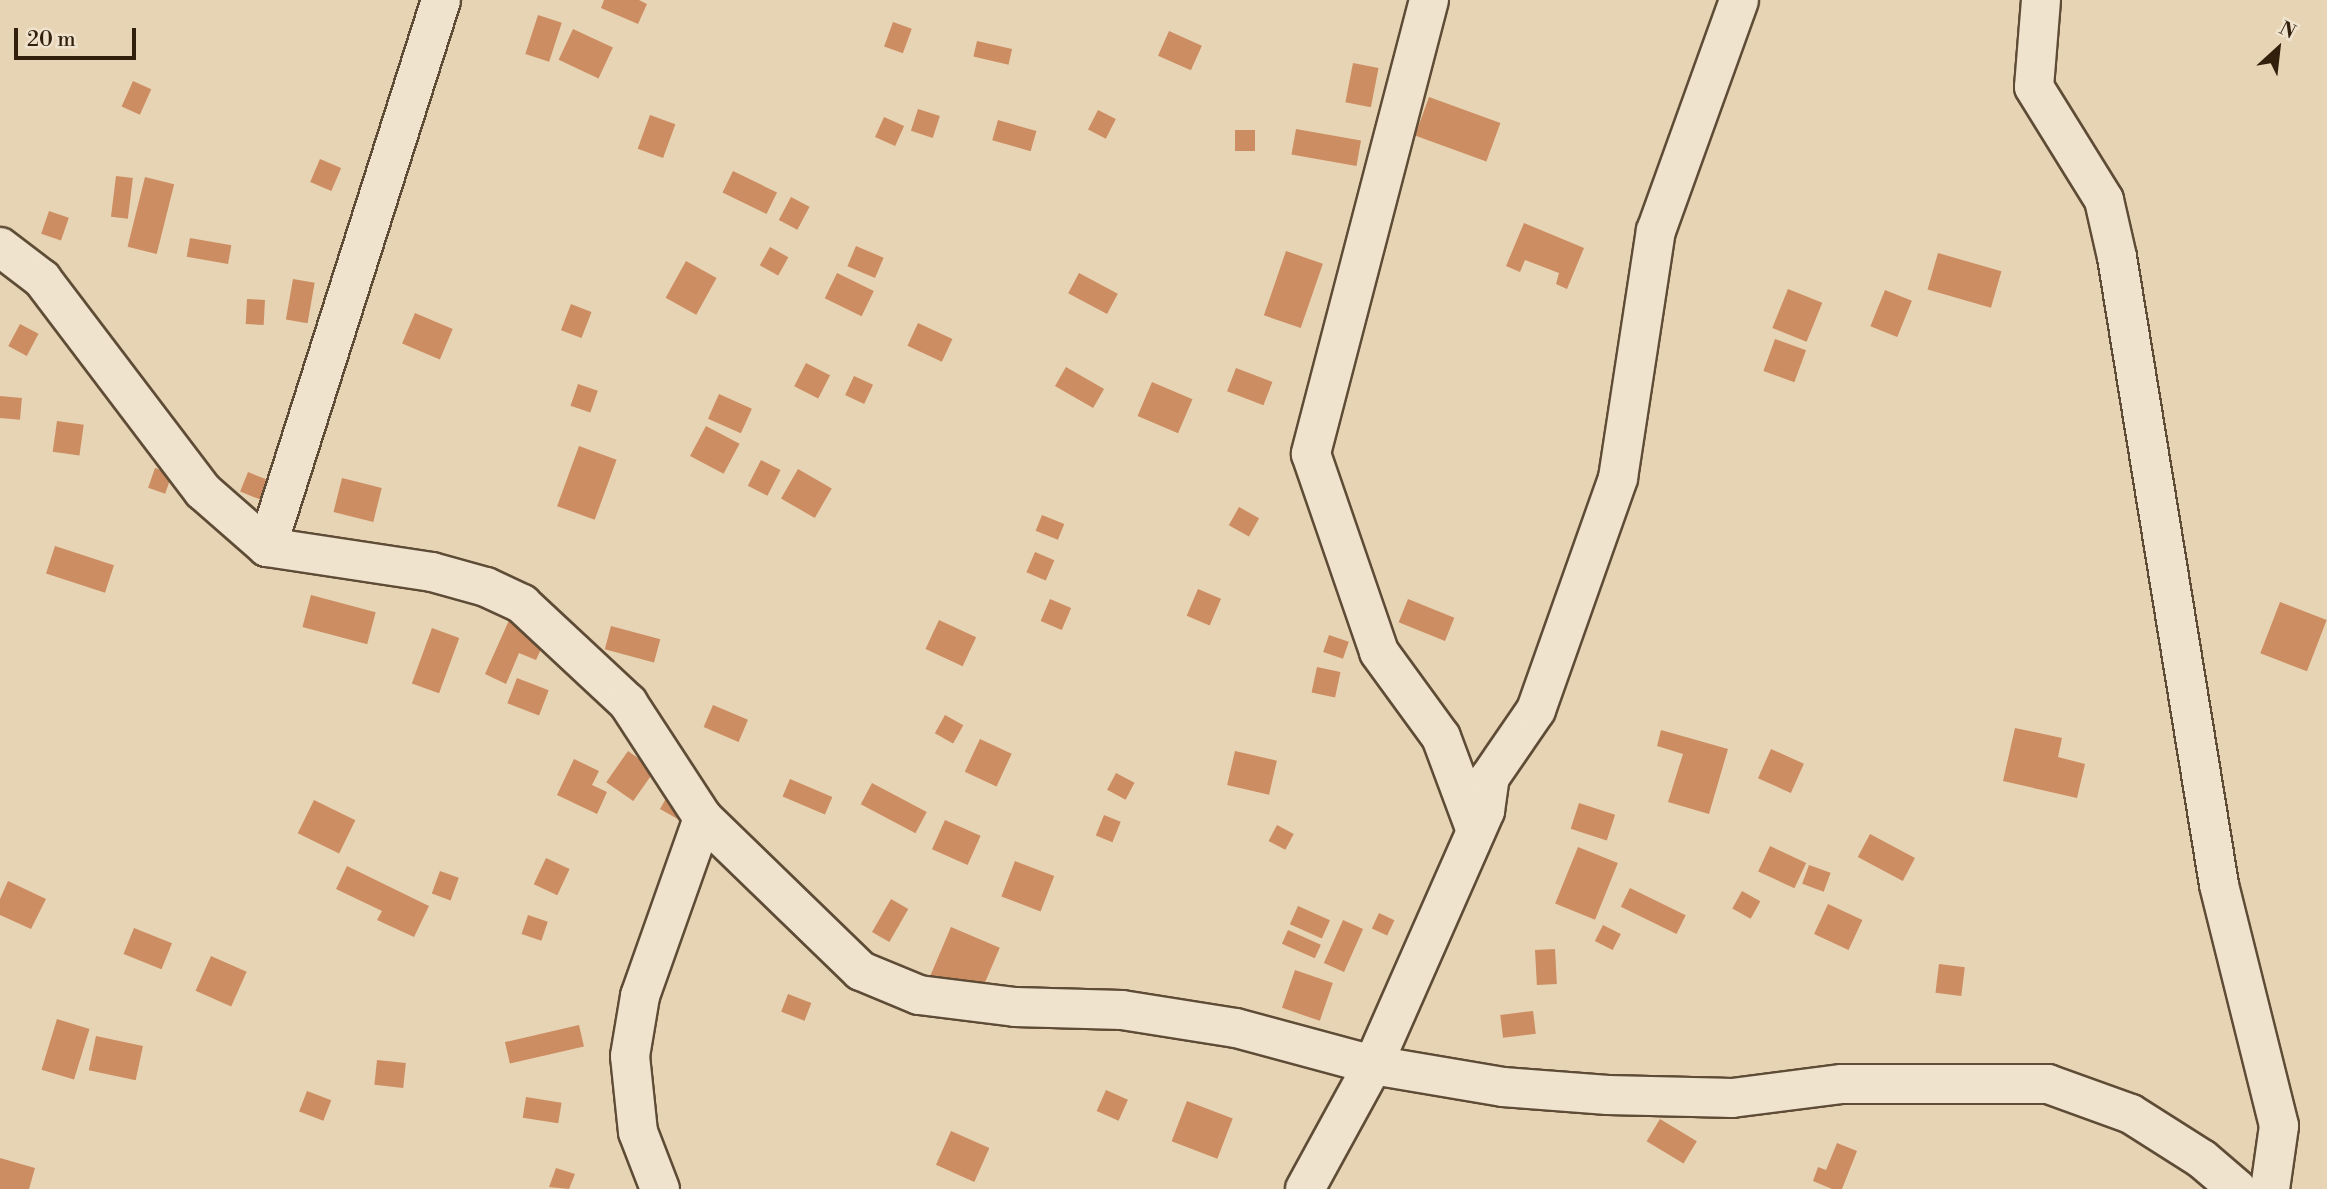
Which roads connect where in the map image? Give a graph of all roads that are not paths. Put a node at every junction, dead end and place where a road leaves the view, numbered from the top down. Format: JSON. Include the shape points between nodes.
{"nodes":[{"id":1,"x":441,"y":0,"type":"edge"},
{"id":2,"x":1429,"y":0,"type":"edge"},
{"id":3,"x":1740,"y":0,"type":"edge"},
{"id":4,"x":2041,"y":0,"type":"edge"},
{"id":5,"x":0,"y":247,"type":"edge"},
{"id":6,"x":267,"y":547,"type":"junction"},
{"id":7,"x":703,"y":818,"type":"junction"},
{"id":8,"x":1476,"y":831,"type":"junction"},
{"id":9,"x":1373,"y":1065,"type":"junction"},
{"id":10,"x":660,"y":1189,"type":"edge"},
{"id":11,"x":1305,"y":1189,"type":"edge"},
{"id":12,"x":2237,"y":1189,"type":"edge"},
{"id":13,"x":2270,"y":1189,"type":"edge"}],
"edges":[{"from":1,"to":6,"type":"street"},
{"from":2,"to":8,"type":"street","via":[[1311,454],[1379,652],[1441,737]]},
{"from":3,"to":8,"type":"street","via":[[1656,231],[1618,478],[1536,710],[1490,777],[1485,811]]},
{"from":4,"to":13,"type":"street","via":[[2034,87],[2104,200],[2117,257],[2219,885],[2279,1126]]},
{"from":5,"to":6,"type":"street","via":[[42,279],[203,491]]},
{"from":6,"to":7,"type":"street","via":[[432,572],[486,587],[522,604],[628,704]]},
{"from":7,"to":9,"type":"street","via":[[861,971],[919,995],[1015,1006],[1122,1010],[1236,1028]]},
{"from":7,"to":10,"type":"street","via":[[640,996],[630,1056],[638,1132]]},
{"from":8,"to":9,"type":"street"},
{"from":9,"to":11,"type":"street"},
{"from":9,"to":12,"type":"street","via":[[1503,1087],[1608,1095],[1732,1098],[1842,1084],[2048,1084],[2131,1114],[2202,1159]]}]}
